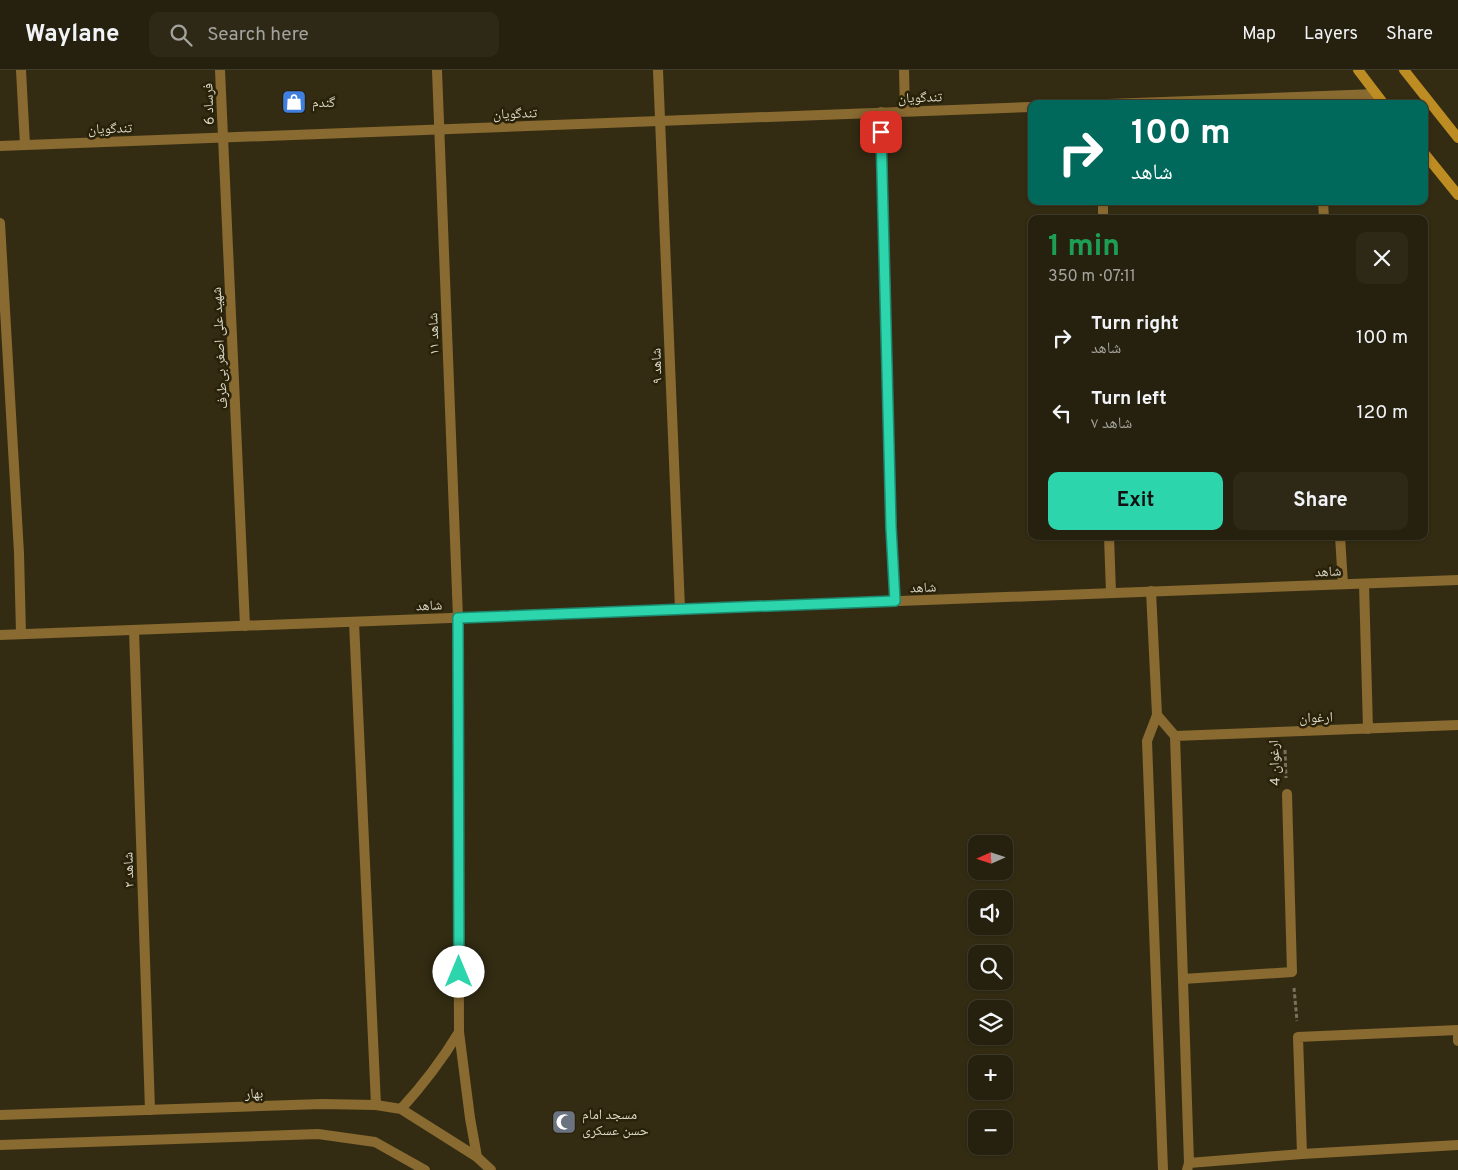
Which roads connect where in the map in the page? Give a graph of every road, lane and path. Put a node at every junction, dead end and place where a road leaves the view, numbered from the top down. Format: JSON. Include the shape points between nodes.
{"nodes":[{"id":1,"x":21,"y":70,"type":"edge"},
{"id":2,"x":220,"y":70,"type":"edge"},
{"id":3,"x":436,"y":70,"type":"edge"},
{"id":4,"x":658,"y":70,"type":"edge"},
{"id":5,"x":904,"y":70,"type":"edge"},
{"id":6,"x":1358,"y":70,"type":"edge"},
{"id":7,"x":1404,"y":70,"type":"edge"},
{"id":8,"x":1376,"y":94,"type":"junction"},
{"id":9,"x":1318,"y":100,"type":"edge"},
{"id":10,"x":1381,"y":100,"type":"edge"},
{"id":11,"x":1428,"y":100,"type":"edge"},
{"id":12,"x":1428,"y":100,"type":"edge"},
{"id":13,"x":1028,"y":107,"type":"edge"},
{"id":14,"x":881,"y":112,"type":"junction"},
{"id":15,"x":905,"y":112,"type":"junction"},
{"id":16,"x":659,"y":121,"type":"junction"},
{"id":17,"x":438,"y":129,"type":"junction"},
{"id":18,"x":223,"y":138,"type":"junction"},
{"id":19,"x":1458,"y":138,"type":"edge"},
{"id":20,"x":25,"y":145,"type":"junction"},
{"id":21,"x":0,"y":146,"type":"edge"},
{"id":22,"x":1428,"y":158,"type":"edge"},
{"id":23,"x":1458,"y":196,"type":"edge"},
{"id":24,"x":0,"y":223,"type":"edge"},
{"id":25,"x":1109,"y":540,"type":"edge"},
{"id":26,"x":1340,"y":540,"type":"edge"},
{"id":27,"x":1458,"y":580,"type":"edge"},
{"id":28,"x":1343,"y":584,"type":"junction"},
{"id":29,"x":1364,"y":584,"type":"junction"},
{"id":30,"x":1151,"y":592,"type":"junction"},
{"id":31,"x":1111,"y":593,"type":"junction"},
{"id":32,"x":895,"y":601,"type":"junction"},
{"id":33,"x":680,"y":610,"type":"junction"},
{"id":34,"x":458,"y":618,"type":"junction"},
{"id":35,"x":354,"y":622,"type":"junction"},
{"id":36,"x":245,"y":626,"type":"junction"},
{"id":37,"x":134,"y":630,"type":"junction"},
{"id":38,"x":21,"y":634,"type":"junction"},
{"id":39,"x":0,"y":635,"type":"edge"},
{"id":40,"x":1157,"y":715,"type":"junction"},
{"id":41,"x":1458,"y":725,"type":"edge"},
{"id":42,"x":1368,"y":729,"type":"junction"},
{"id":43,"x":1284,"y":732,"type":"junction"},
{"id":44,"x":1175,"y":736,"type":"junction"},
{"id":45,"x":1287,"y":794,"type":"joint"},
{"id":46,"x":1292,"y":972,"type":"junction"},
{"id":47,"x":1183,"y":980,"type":"junction"},
{"id":48,"x":459,"y":1032,"type":"junction"},
{"id":49,"x":1298,"y":1037,"type":"junction"},
{"id":50,"x":1458,"y":1041,"type":"edge"},
{"id":51,"x":376,"y":1105,"type":"junction"},
{"id":52,"x":401,"y":1109,"type":"junction"},
{"id":53,"x":150,"y":1110,"type":"junction"},
{"id":54,"x":0,"y":1115,"type":"edge"},
{"id":55,"x":0,"y":1145,"type":"edge"},
{"id":56,"x":1458,"y":1145,"type":"edge"},
{"id":57,"x":1302,"y":1154,"type":"junction"},
{"id":58,"x":477,"y":1157,"type":"junction"},
{"id":59,"x":1188,"y":1166,"type":"edge"},
{"id":60,"x":425,"y":1170,"type":"edge"},
{"id":61,"x":491,"y":1170,"type":"edge"},
{"id":62,"x":1163,"y":1170,"type":"edge"}],
"edges":[{"from":1,"to":20,"type":"street"},
{"from":2,"to":18,"type":"street","name":"فرساد 6"},
{"from":3,"to":17,"type":"street","name":"شاهد ۱۱"},
{"from":4,"to":16,"type":"street","name":"شاهد ۹"},
{"from":5,"to":15,"type":"street"},
{"from":6,"to":8,"type":"main road"},
{"from":7,"to":12,"type":"main road"},
{"from":8,"to":9,"type":"street"},
{"from":8,"to":10,"type":"main road"},
{"from":11,"to":19,"type":"main road"},
{"from":13,"to":15,"type":"street","name":"تندگویان"},
{"from":14,"to":15,"type":"street","name":"تندگویان"},
{"from":14,"to":16,"type":"street","name":"تندگویان"},
{"from":14,"to":32,"type":"street"},
{"from":16,"to":17,"type":"street","name":"تندگویان"},
{"from":16,"to":33,"type":"street","name":"شاهد ۹"},
{"from":17,"to":18,"type":"street","name":"تندگویان"},
{"from":17,"to":34,"type":"street","name":"شاهد ۱۱"},
{"from":18,"to":20,"type":"street","name":"تندگویان"},
{"from":18,"to":36,"type":"street","name":"شهید علی اصغر بی‌طرف"},
{"from":20,"to":21,"type":"street","name":"تندگویان"},
{"from":22,"to":23,"type":"main road"},
{"from":24,"to":38,"type":"street"},
{"from":25,"to":31,"type":"street"},
{"from":26,"to":28,"type":"street"},
{"from":27,"to":29,"type":"street","name":"شاهد"},
{"from":28,"to":29,"type":"street","name":"شاهد"},
{"from":28,"to":30,"type":"street","name":"شاهد"},
{"from":29,"to":42,"type":"street"},
{"from":30,"to":31,"type":"street","name":"شاهد"},
{"from":30,"to":40,"type":"street"},
{"from":31,"to":32,"type":"street","name":"شاهد"},
{"from":32,"to":33,"type":"street","name":"شاهد"},
{"from":33,"to":34,"type":"street","name":"شاهد"},
{"from":34,"to":35,"type":"street","name":"شاهد"},
{"from":34,"to":48,"type":"street","name":"شاهد ۱۱"},
{"from":35,"to":36,"type":"street","name":"شاهد"},
{"from":35,"to":51,"type":"street"},
{"from":36,"to":37,"type":"street","name":"شاهد"},
{"from":37,"to":38,"type":"street","name":"شاهد"},
{"from":37,"to":53,"type":"street","name":"شاهد ۲"},
{"from":38,"to":39,"type":"street","name":"شاهد"},
{"from":40,"to":44,"type":"street"},
{"from":40,"to":62,"type":"street","via":[[1147,741]]},
{"from":41,"to":42,"type":"street","name":"ارغوان"},
{"from":42,"to":43,"type":"street","name":"ارغوان"},
{"from":43,"to":44,"type":"street","name":"ارغوان"},
{"from":43,"to":45,"type":"path","name":"ارغوان 4"},
{"from":44,"to":47,"type":"street"},
{"from":45,"to":46,"type":"street"},
{"from":46,"to":47,"type":"street"},
{"from":46,"to":49,"type":"path"},
{"from":47,"to":59,"type":"street"},
{"from":48,"to":52,"type":"street","via":[[427,1080]]},
{"from":48,"to":58,"type":"street","name":"شاهد ۱۱"},
{"from":49,"to":50,"type":"street","via":[[1458,1030]]},
{"from":49,"to":57,"type":"street"},
{"from":51,"to":52,"type":"street","name":"بهار"},
{"from":51,"to":53,"type":"street","name":"بهار"},
{"from":52,"to":58,"type":"street","name":"بهار"},
{"from":53,"to":54,"type":"street","name":"بهار"},
{"from":55,"to":60,"type":"street","via":[[318,1134],[375,1142]]},
{"from":56,"to":57,"type":"street"},
{"from":57,"to":59,"type":"street"},
{"from":58,"to":61,"type":"street","name":"بهار"}]}
